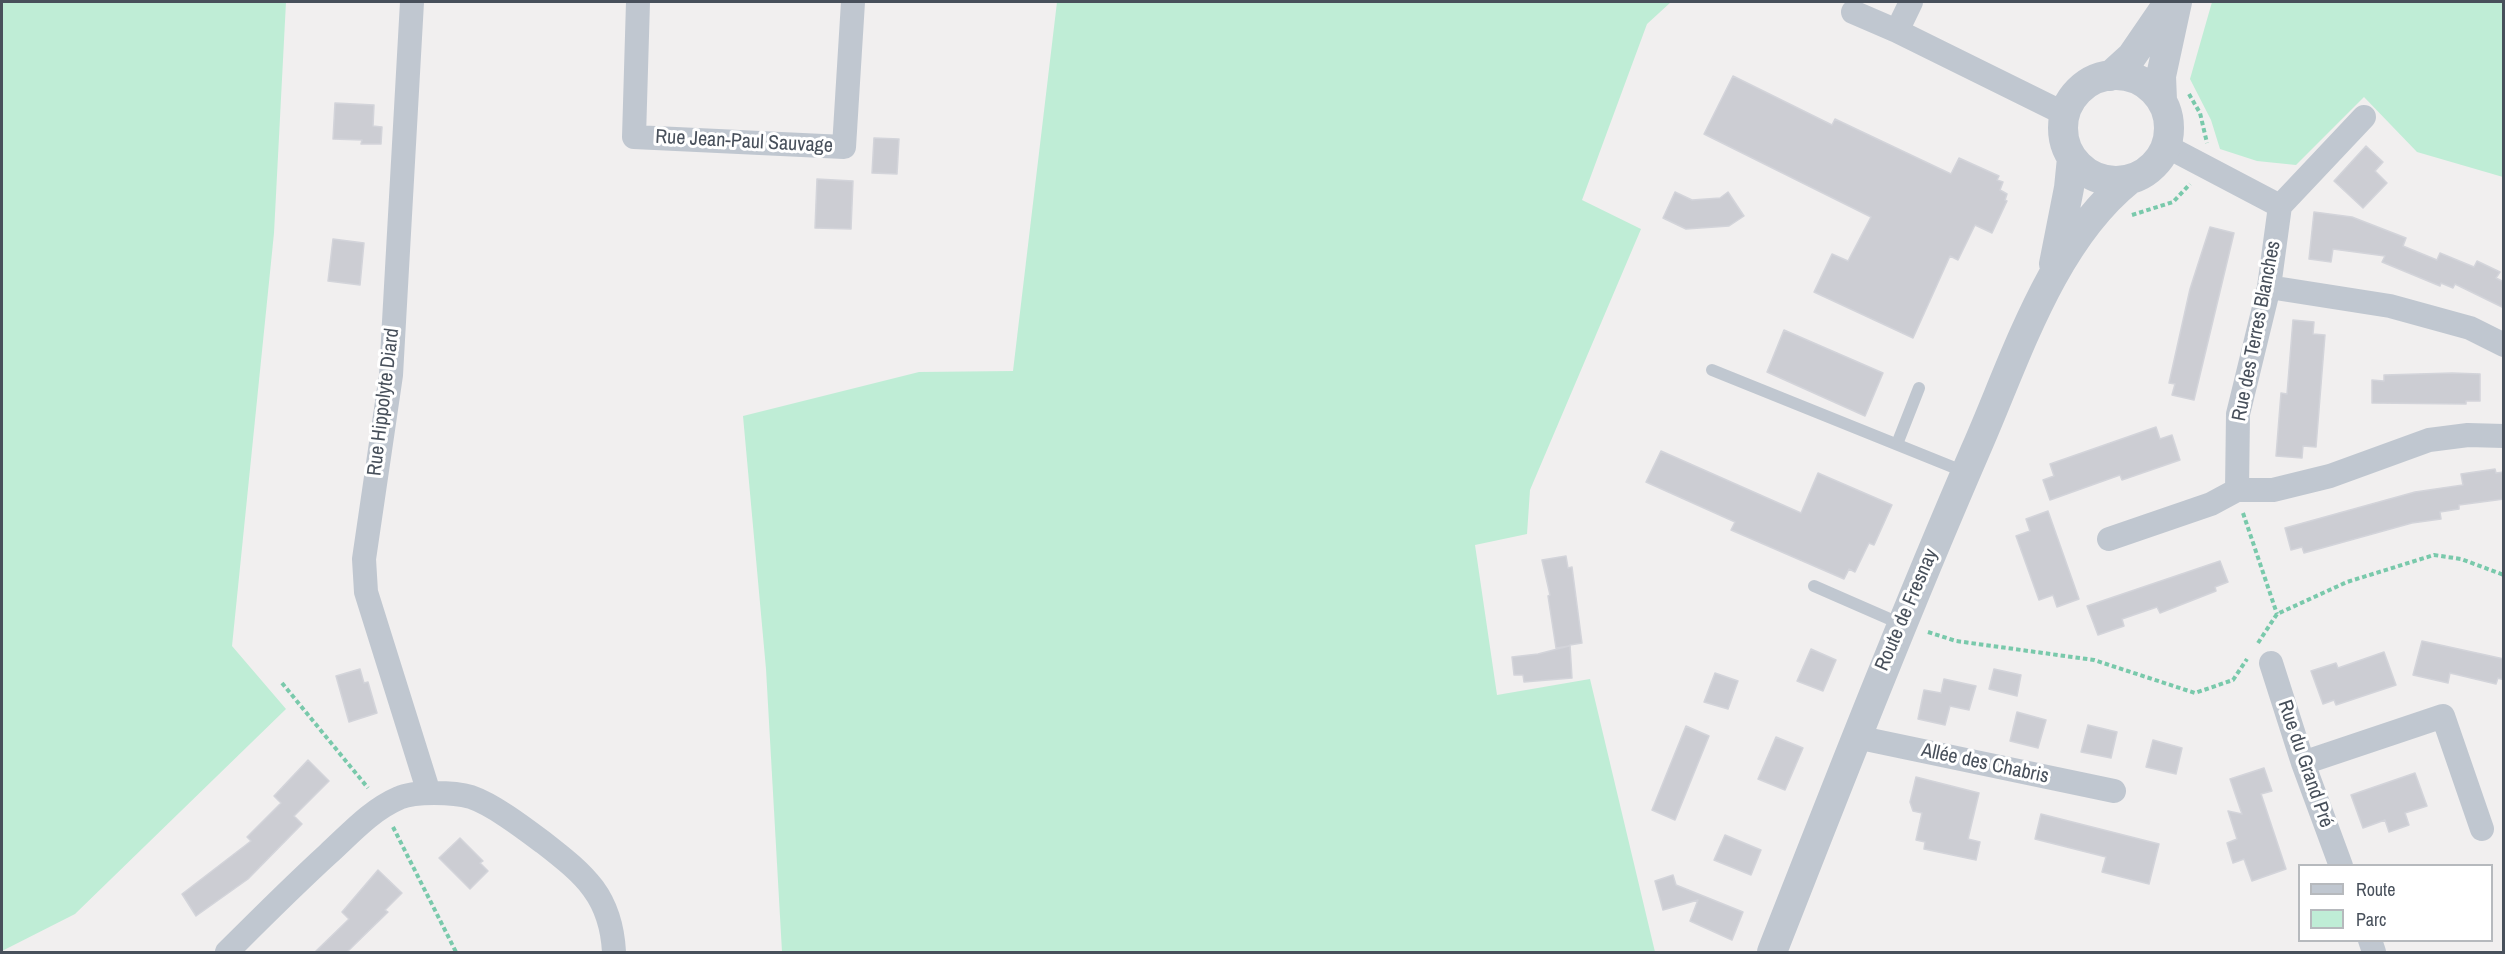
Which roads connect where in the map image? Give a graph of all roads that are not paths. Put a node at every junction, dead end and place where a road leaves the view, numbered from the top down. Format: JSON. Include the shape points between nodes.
{"nodes":[{"id":1,"x":412,"y":2,"type":"edge"},
{"id":2,"x":638,"y":2,"type":"edge"},
{"id":3,"x":853,"y":2,"type":"edge"},
{"id":4,"x":1911,"y":2,"type":"edge"},
{"id":5,"x":2169,"y":2,"type":"edge"},
{"id":6,"x":2177,"y":2,"type":"edge"},
{"id":7,"x":1853,"y":12,"type":"dead end"},
{"id":8,"x":1897,"y":31,"type":"junction"},
{"id":9,"x":2110,"y":76,"type":"junction"},
{"id":10,"x":2173,"y":93,"type":"junction"},
{"id":11,"x":2065,"y":114,"type":"junction"},
{"id":12,"x":2364,"y":117,"type":"dead end"},
{"id":13,"x":2166,"y":146,"type":"junction"},
{"id":14,"x":2072,"y":158,"type":"junction"},
{"id":15,"x":2129,"y":180,"type":"junction"},
{"id":16,"x":2280,"y":206,"type":"junction"},
{"id":17,"x":2053,"y":273,"type":"junction"},
{"id":18,"x":2269,"y":287,"type":"junction"},
{"id":19,"x":2504,"y":345,"type":"edge"},
{"id":20,"x":1712,"y":370,"type":"dead end"},
{"id":21,"x":1919,"y":388,"type":"dead end"},
{"id":22,"x":2504,"y":436,"type":"edge"},
{"id":23,"x":1897,"y":444,"type":"junction"},
{"id":24,"x":1966,"y":472,"type":"junction"},
{"id":25,"x":2236,"y":490,"type":"junction"},
{"id":26,"x":2109,"y":539,"type":"dead end"},
{"id":27,"x":1814,"y":586,"type":"dead end"},
{"id":28,"x":1901,"y":624,"type":"junction"},
{"id":29,"x":2258,"y":656,"type":"road end"},
{"id":30,"x":1856,"y":737,"type":"junction"},
{"id":31,"x":2303,"y":763,"type":"junction"},
{"id":32,"x":2114,"y":791,"type":"dead end"},
{"id":33,"x":429,"y":793,"type":"junction"},
{"id":34,"x":2482,"y":829,"type":"dead end"},
{"id":35,"x":2340,"y":864,"type":"edge"},
{"id":36,"x":227,"y":952,"type":"edge"},
{"id":37,"x":614,"y":952,"type":"edge"},
{"id":38,"x":1772,"y":952,"type":"edge"}],
"edges":[{"from":1,"to":33,"type":"street","name":"Rue Hippolyte Diard","via":[[391,375],[364,559],[366,592]]},
{"from":2,"to":3,"type":"street","name":"Rue Jean-Paul Sauvage","via":[[634,137],[844,147]]},
{"from":4,"to":8,"type":"street"},
{"from":5,"to":9,"type":"street","via":[[2132,56]]},
{"from":6,"to":10,"type":"street","via":[[2161,76]]},
{"from":7,"to":8,"type":"street"},
{"from":8,"to":11,"type":"street"},
{"from":9,"to":10,"type":"street","via":[[2120,75]]},
{"from":9,"to":11,"type":"street","via":[[2086,85]]},
{"from":10,"to":13,"type":"street"},
{"from":11,"to":14,"type":"street","via":[[2064,136]]},
{"from":12,"to":16,"type":"street"},
{"from":13,"to":15,"type":"street","via":[[2145,173]]},
{"from":13,"to":16,"type":"street"},
{"from":14,"to":15,"type":"street","via":[[2095,177]]},
{"from":14,"to":17,"type":"street","name":"Route de Fresnay"},
{"from":15,"to":17,"type":"street","name":"Route de Fresnay","via":[[2095,211]]},
{"from":16,"to":18,"type":"street","name":"Rue des Terres Blanches"},
{"from":17,"to":24,"type":"street","name":"Route de Fresnay"},
{"from":18,"to":19,"type":"street","via":[[2390,306],[2470,328]]},
{"from":18,"to":25,"type":"street","name":"Rue des Terres Blanches","via":[[2238,414]]},
{"from":20,"to":23,"type":"lane"},
{"from":21,"to":23,"type":"lane"},
{"from":22,"to":25,"type":"street","via":[[2429,440],[2330,476],[2274,490]]},
{"from":23,"to":24,"type":"lane"},
{"from":24,"to":28,"type":"street","name":"Route de Fresnay"},
{"from":25,"to":26,"type":"street","via":[[2211,504]]},
{"from":27,"to":28,"type":"lane"},
{"from":28,"to":30,"type":"street","name":"Route de Fresnay"},
{"from":29,"to":31,"type":"street","name":"Rue du Grand Pré"},
{"from":30,"to":32,"type":"street","name":"Allée des Chabris"},
{"from":30,"to":38,"type":"street","name":"Route de Fresnay"},
{"from":31,"to":34,"type":"street","via":[[2444,716]]},
{"from":31,"to":35,"type":"street","name":"Rue du Grand Pré"},
{"from":33,"to":36,"type":"street","via":[[401,796],[373,812]]},
{"from":33,"to":37,"type":"street","via":[[470,797],[523,827],[585,875],[603,903]]}]}
